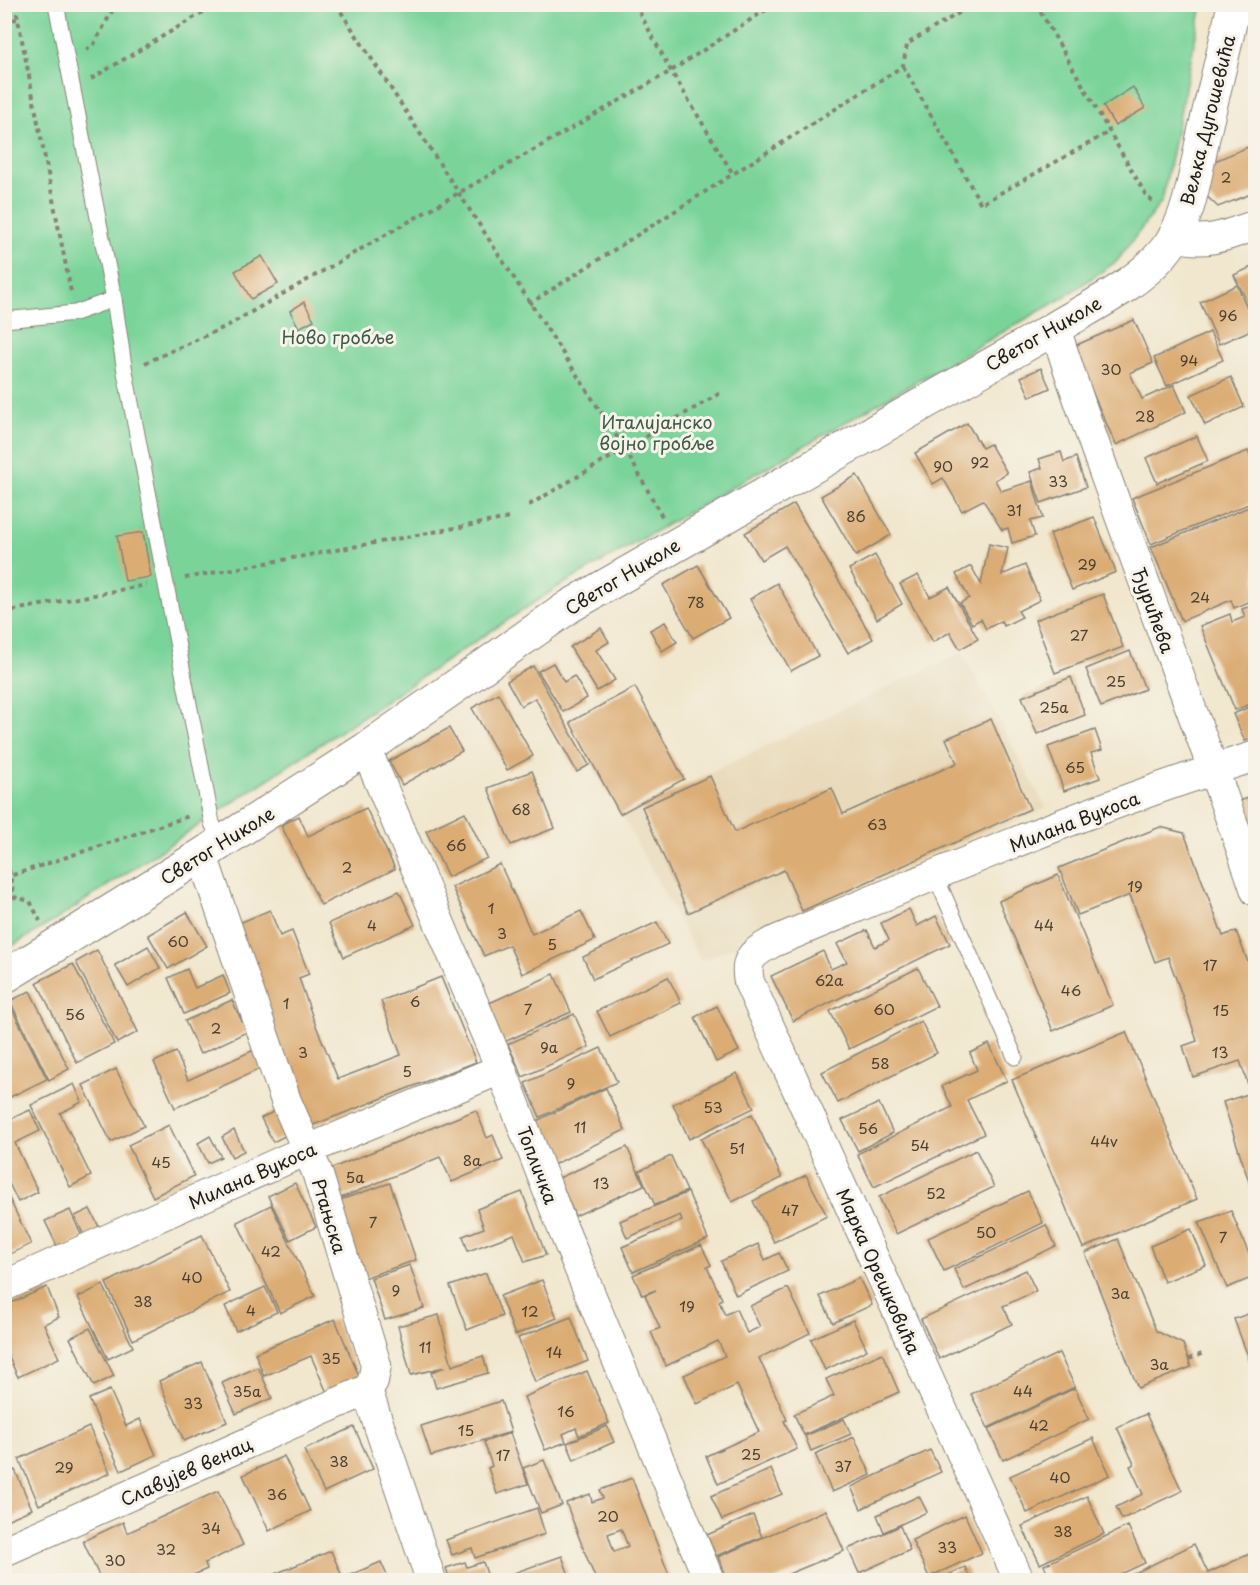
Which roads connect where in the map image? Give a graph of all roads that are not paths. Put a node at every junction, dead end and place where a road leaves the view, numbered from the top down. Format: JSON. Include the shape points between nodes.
{"nodes":[{"id":1,"x":56,"y":4,"type":"edge"},
{"id":2,"x":1234,"y":4,"type":"edge"},
{"id":3,"x":1256,"y":225,"type":"edge"},
{"id":4,"x":1175,"y":235,"type":"junction"},
{"id":5,"x":114,"y":299,"type":"junction"},
{"id":6,"x":4,"y":320,"type":"edge"},
{"id":7,"x":1055,"y":328,"type":"junction"},
{"id":8,"x":366,"y":749,"type":"junction"},
{"id":9,"x":1256,"y":756,"type":"edge"},
{"id":10,"x":1214,"y":769,"type":"junction"},
{"id":11,"x":212,"y":848,"type":"junction"},
{"id":12,"x":935,"y":875,"type":"junction"},
{"id":13,"x":1256,"y":891,"type":"edge"},
{"id":14,"x":750,"y":960,"type":"joint"},
{"id":15,"x":4,"y":977,"type":"edge"},
{"id":16,"x":1015,"y":1056,"type":"dead end"},
{"id":17,"x":501,"y":1069,"type":"junction"},
{"id":18,"x":307,"y":1150,"type":"junction"},
{"id":19,"x":4,"y":1286,"type":"edge"},
{"id":20,"x":367,"y":1390,"type":"junction"},
{"id":21,"x":4,"y":1551,"type":"edge"},
{"id":22,"x":431,"y":1581,"type":"edge"},
{"id":23,"x":710,"y":1581,"type":"edge"},
{"id":24,"x":1019,"y":1581,"type":"edge"}],
"edges":[{"from":1,"to":5,"type":"lane"},
{"from":2,"to":4,"type":"street","name":"Вељка Дугошевића","via":[[1190,195]]},
{"from":3,"to":4,"type":"street","via":[[1205,240]]},
{"from":4,"to":7,"type":"street","name":"Светог Николе","via":[[1147,270]]},
{"from":5,"to":6,"type":"lane","via":[[75,313]]},
{"from":5,"to":11,"type":"lane","via":[[210,809]]},
{"from":7,"to":8,"type":"street","name":"Светог Николе","via":[[570,606]]},
{"from":7,"to":10,"type":"street","name":"Ђурићева"},
{"from":8,"to":11,"type":"street","name":"Светог Николе"},
{"from":8,"to":17,"type":"street","name":"Топличка"},
{"from":9,"to":10,"type":"street","name":"Милана Вукоса"},
{"from":10,"to":12,"type":"street","name":"Милана Вукоса"},
{"from":10,"to":13,"type":"street","name":"Ђурићева"},
{"from":11,"to":15,"type":"street","name":"Светог Николе"},
{"from":11,"to":18,"type":"street","name":"Ртањска","via":[[286,1101]]},
{"from":12,"to":14,"type":"street","name":"Милана Вукоса","via":[[773,942]]},
{"from":12,"to":16,"type":"lane"},
{"from":14,"to":24,"type":"street","name":"Марка Орешковића","via":[[749,982]]},
{"from":17,"to":18,"type":"street","name":"Милана Вукоса"},
{"from":17,"to":23,"type":"street","name":"Топличка","via":[[562,1229]]},
{"from":18,"to":19,"type":"street","name":"Милана Вукоса"},
{"from":18,"to":20,"type":"street","name":"Ртањска","via":[[376,1365]]},
{"from":20,"to":21,"type":"street","name":"Славујев венац"},
{"from":20,"to":22,"type":"street"}]}
